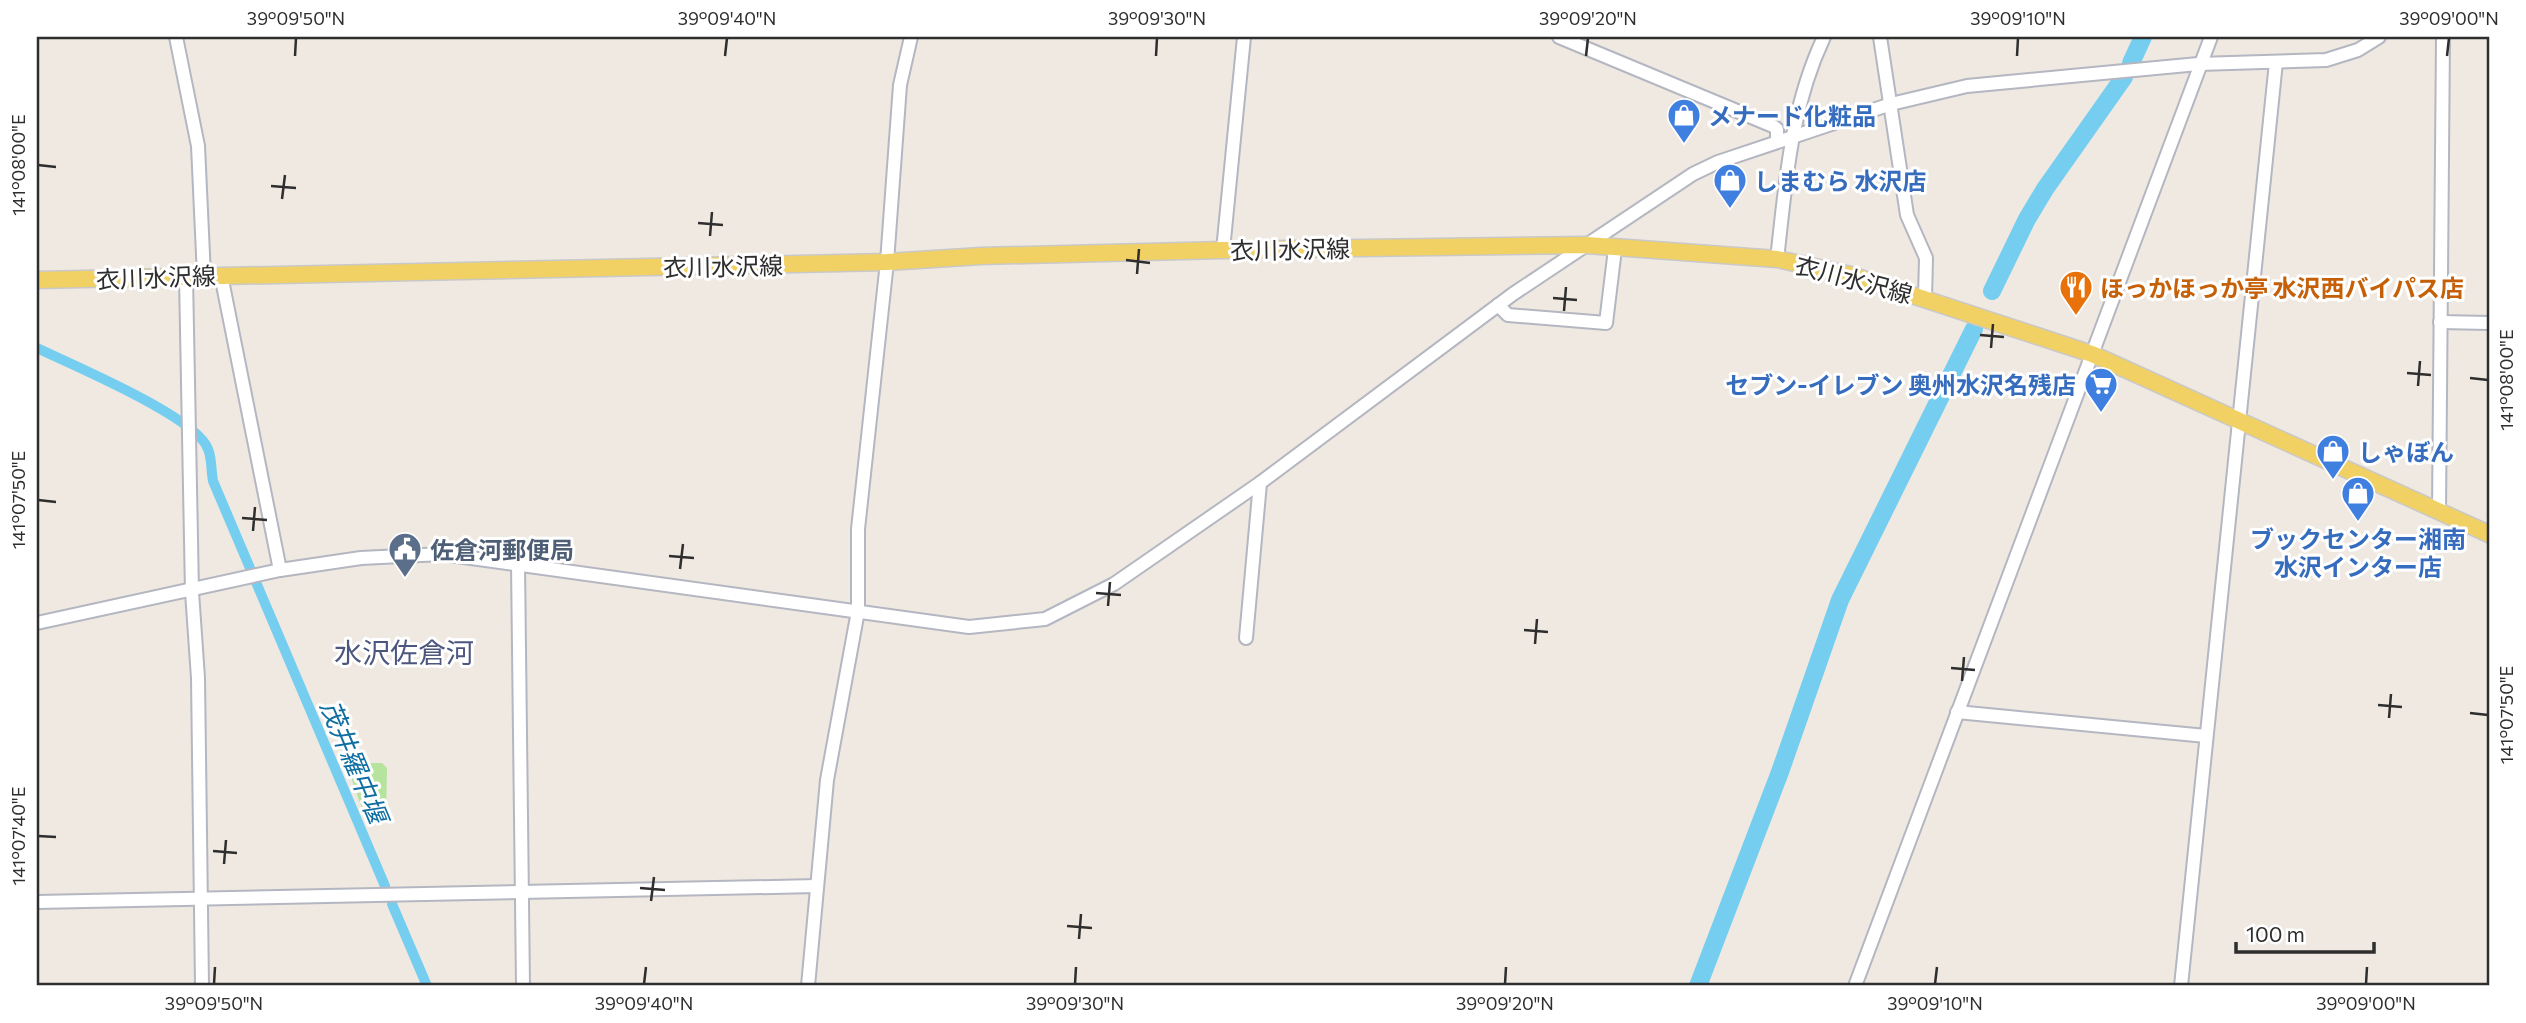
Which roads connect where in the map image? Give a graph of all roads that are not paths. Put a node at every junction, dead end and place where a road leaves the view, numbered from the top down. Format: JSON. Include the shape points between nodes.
{"nodes":[{"id":1,"x":176,"y":37,"type":"edge"},
{"id":2,"x":911,"y":37,"type":"edge"},
{"id":3,"x":1244,"y":37,"type":"edge"},
{"id":4,"x":1559,"y":37,"type":"edge"},
{"id":5,"x":1824,"y":37,"type":"edge"},
{"id":6,"x":1880,"y":37,"type":"edge"},
{"id":7,"x":2211,"y":37,"type":"edge"},
{"id":8,"x":2379,"y":37,"type":"edge"},
{"id":9,"x":2443,"y":37,"type":"edge"},
{"id":10,"x":2276,"y":62,"type":"junction"},
{"id":11,"x":2198,"y":64,"type":"junction"},
{"id":12,"x":1891,"y":104,"type":"junction"},
{"id":13,"x":1791,"y":137,"type":"junction"},
{"id":14,"x":1777,"y":139,"type":"junction"},
{"id":15,"x":1587,"y":245,"type":"junction"},
{"id":16,"x":1615,"y":249,"type":"junction"},
{"id":17,"x":1223,"y":250,"type":"junction"},
{"id":18,"x":1777,"y":260,"type":"junction"},
{"id":19,"x":887,"y":262,"type":"junction"},
{"id":20,"x":204,"y":275,"type":"junction"},
{"id":21,"x":221,"y":275,"type":"junction"},
{"id":22,"x":186,"y":276,"type":"junction"},
{"id":23,"x":37,"y":280,"type":"edge"},
{"id":24,"x":1925,"y":298,"type":"junction"},
{"id":25,"x":1498,"y":305,"type":"junction"},
{"id":26,"x":2440,"y":322,"type":"junction"},
{"id":27,"x":2489,"y":323,"type":"edge"},
{"id":28,"x":2092,"y":354,"type":"junction"},
{"id":29,"x":2240,"y":422,"type":"junction"},
{"id":30,"x":1260,"y":483,"type":"junction"},
{"id":31,"x":2439,"y":512,"type":"junction"},
{"id":32,"x":2489,"y":534,"type":"edge"},
{"id":33,"x":518,"y":564,"type":"junction"},
{"id":34,"x":280,"y":570,"type":"junction"},
{"id":35,"x":192,"y":592,"type":"junction"},
{"id":36,"x":858,"y":611,"type":"junction"},
{"id":37,"x":37,"y":623,"type":"edge"},
{"id":38,"x":1246,"y":638,"type":"dead end"},
{"id":39,"x":1957,"y":712,"type":"junction"},
{"id":40,"x":2206,"y":736,"type":"junction"},
{"id":41,"x":817,"y":886,"type":"junction"},
{"id":42,"x":522,"y":891,"type":"junction"},
{"id":43,"x":199,"y":899,"type":"junction"},
{"id":44,"x":37,"y":902,"type":"edge"},
{"id":45,"x":202,"y":986,"type":"edge"},
{"id":46,"x":523,"y":986,"type":"edge"},
{"id":47,"x":808,"y":986,"type":"edge"},
{"id":48,"x":1855,"y":986,"type":"edge"},
{"id":49,"x":2181,"y":986,"type":"edge"}],
"edges":[{"from":1,"to":20,"type":"street","via":[[198,146]]},
{"from":2,"to":19,"type":"street","via":[[900,85]]},
{"from":3,"to":17,"type":"street"},
{"from":4,"to":14,"type":"street","via":[[1773,126]]},
{"from":5,"to":13,"type":"street","via":[[1811,63]]},
{"from":6,"to":12,"type":"street"},
{"from":7,"to":11,"type":"street"},
{"from":8,"to":10,"type":"street","via":[[2358,50],[2326,60]]},
{"from":9,"to":26,"type":"street"},
{"from":10,"to":11,"type":"street"},
{"from":10,"to":29,"type":"street"},
{"from":11,"to":12,"type":"street","via":[[1967,86]]},
{"from":11,"to":28,"type":"street"},
{"from":12,"to":13,"type":"street"},
{"from":12,"to":24,"type":"street","via":[[1907,215],[1926,258]]},
{"from":13,"to":14,"type":"street"},
{"from":13,"to":18,"type":"street"},
{"from":14,"to":15,"type":"street","via":[[1693,174]]},
{"from":15,"to":16,"type":"main road","name":"衣川水沢線"},
{"from":15,"to":17,"type":"main road","name":"衣川水沢線"},
{"from":15,"to":25,"type":"street"},
{"from":16,"to":18,"type":"main road","name":"衣川水沢線"},
{"from":16,"to":25,"type":"street","via":[[1606,323],[1508,315]]},
{"from":17,"to":19,"type":"main road","name":"衣川水沢線"},
{"from":18,"to":24,"type":"main road","name":"衣川水沢線","via":[[1851,275]]},
{"from":19,"to":21,"type":"main road","name":"衣川水沢線"},
{"from":19,"to":36,"type":"street","via":[[858,529]]},
{"from":20,"to":21,"type":"main road","name":"衣川水沢線"},
{"from":20,"to":22,"type":"main road","name":"衣川水沢線"},
{"from":21,"to":34,"type":"street"},
{"from":22,"to":23,"type":"main road","name":"衣川水沢線"},
{"from":22,"to":35,"type":"street"},
{"from":24,"to":28,"type":"main road","name":"衣川水沢線"},
{"from":25,"to":30,"type":"street"},
{"from":26,"to":27,"type":"street"},
{"from":26,"to":31,"type":"street"},
{"from":28,"to":29,"type":"main road","name":"衣川水沢線"},
{"from":28,"to":39,"type":"street"},
{"from":29,"to":31,"type":"main road","name":"衣川水沢線"},
{"from":29,"to":40,"type":"street"},
{"from":30,"to":36,"type":"street","via":[[1114,584],[1045,619],[969,627]]},
{"from":30,"to":38,"type":"street"},
{"from":31,"to":32,"type":"main road","name":"衣川水沢線"},
{"from":33,"to":34,"type":"street","via":[[442,554],[361,558]]},
{"from":33,"to":36,"type":"street"},
{"from":33,"to":42,"type":"street"},
{"from":34,"to":35,"type":"street"},
{"from":35,"to":37,"type":"street"},
{"from":35,"to":43,"type":"street","via":[[198,678]]},
{"from":36,"to":41,"type":"street","via":[[827,779]]},
{"from":39,"to":40,"type":"street"},
{"from":39,"to":48,"type":"street"},
{"from":40,"to":49,"type":"street"},
{"from":41,"to":42,"type":"street"},
{"from":41,"to":47,"type":"street"},
{"from":42,"to":43,"type":"street"},
{"from":42,"to":46,"type":"street"},
{"from":43,"to":44,"type":"street"},
{"from":43,"to":45,"type":"street"}]}
